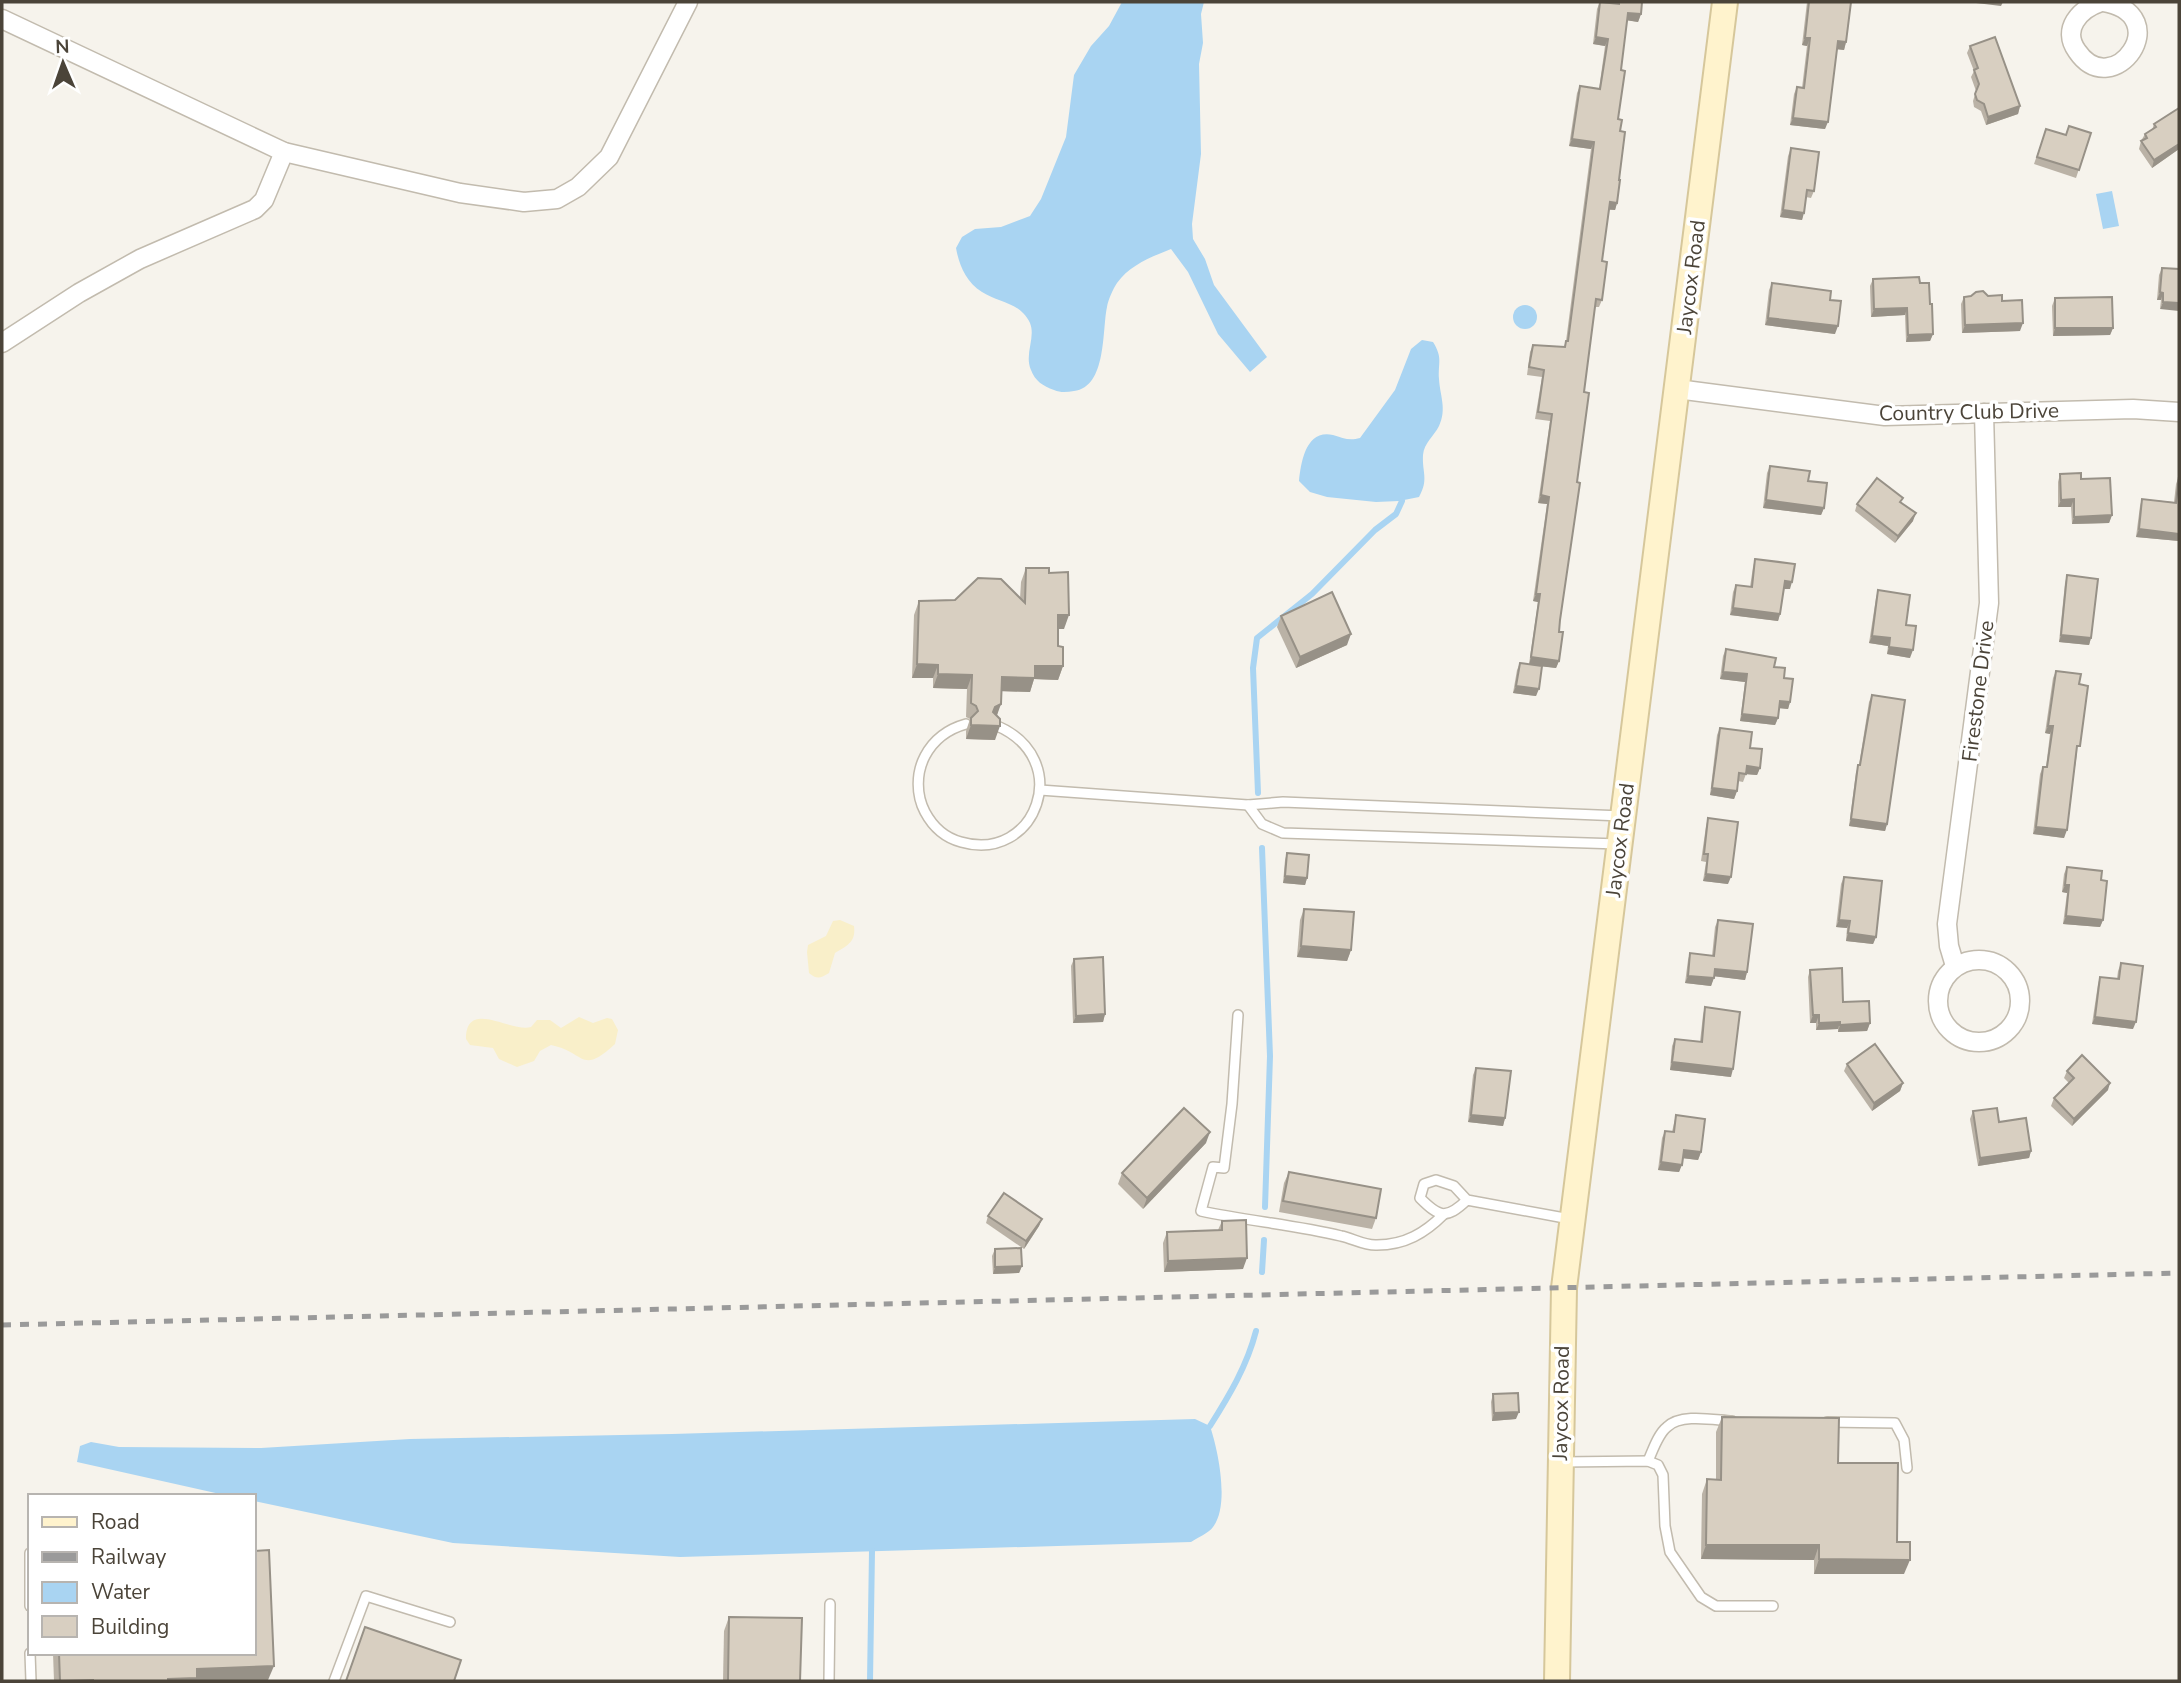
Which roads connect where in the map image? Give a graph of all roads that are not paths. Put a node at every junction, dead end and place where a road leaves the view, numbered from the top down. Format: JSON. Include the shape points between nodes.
{"nodes":[{"id":1,"x":688,"y":2,"type":"edge"},
{"id":2,"x":1725,"y":2,"type":"edge"},
{"id":3,"x":2,"y":19,"type":"edge"},
{"id":4,"x":284,"y":152,"type":"junction"},
{"id":5,"x":2,"y":343,"type":"edge"},
{"id":6,"x":1676,"y":389,"type":"junction"},
{"id":7,"x":2179,"y":412,"type":"edge"},
{"id":8,"x":1984,"y":413,"type":"junction"},
{"id":9,"x":966,"y":724,"type":"dead end"},
{"id":10,"x":995,"y":725,"type":"edge"},
{"id":11,"x":1040,"y":790,"type":"junction"},
{"id":12,"x":1248,"y":805,"type":"junction"},
{"id":13,"x":1623,"y":817,"type":"junction"},
{"id":14,"x":1620,"y":844,"type":"junction"},
{"id":15,"x":1955,"y":966,"type":"junction"},
{"id":16,"x":1238,"y":1015,"type":"dead end"},
{"id":17,"x":1467,"y":1200,"type":"junction"},
{"id":18,"x":1444,"y":1214,"type":"junction"},
{"id":19,"x":1571,"y":1219,"type":"junction"},
{"id":20,"x":1741,"y":1421,"type":"edge"},
{"id":21,"x":1811,"y":1422,"type":"edge"},
{"id":22,"x":1648,"y":1461,"type":"junction"},
{"id":23,"x":1560,"y":1462,"type":"junction"},
{"id":24,"x":1907,"y":1468,"type":"dead end"},
{"id":25,"x":830,"y":1605,"type":"dead end"},
{"id":26,"x":1773,"y":1606,"type":"dead end"},
{"id":27,"x":450,"y":1622,"type":"dead end"},
{"id":28,"x":30,"y":1655,"type":"edge"},
{"id":29,"x":31,"y":1681,"type":"edge"},
{"id":30,"x":334,"y":1681,"type":"edge"},
{"id":31,"x":829,"y":1681,"type":"edge"},
{"id":32,"x":1557,"y":1681,"type":"edge"}],
"edges":[{"from":1,"to":4,"type":"street","via":[[608,157],[578,187],[557,199],[524,202],[460,192]]},
{"from":2,"to":6,"type":"street","name":"Jaycox Road"},
{"from":3,"to":4,"type":"street"},
{"from":4,"to":5,"type":"street","via":[[264,200],[255,209],[140,259]]},
{"from":6,"to":8,"type":"street","name":"Country Club Drive","via":[[1885,416]]},
{"from":6,"to":13,"type":"street","name":"Jaycox Road"},
{"from":7,"to":8,"type":"street","name":"Country Club Drive"},
{"from":8,"to":15,"type":"street","name":"Firestone Drive","via":[[1989,603],[1947,924]]},
{"from":9,"to":11,"type":"lane","via":[[936,741],[919,769],[922,805],[939,830],[972,844],[1002,840],[1026,823]]},
{"from":10,"to":11,"type":"lane","via":[[1017,736],[1028,748],[1038,768]]},
{"from":11,"to":12,"type":"lane"},
{"from":12,"to":13,"type":"lane","via":[[1283,802]]},
{"from":12,"to":14,"type":"lane","via":[[1262,824],[1283,833]]},
{"from":13,"to":14,"type":"street","name":"Jaycox Road"},
{"from":14,"to":19,"type":"street","name":"Jaycox Road"},
{"from":15,"to":15,"type":"street","via":[[1941,984],[1939,996],[1938,1007],[1947,1028],[1978,1042],[1995,1039],[2019,1014],[2021,997],[2016,981],[2004,967],[1989,960]]},
{"from":16,"to":18,"type":"lane","via":[[1224,1168],[1213,1167],[1202,1211],[1375,1246],[1403,1242],[1427,1231]]},
{"from":17,"to":18,"type":"lane"},
{"from":17,"to":18,"type":"lane","via":[[1454,1186],[1436,1180],[1424,1184],[1420,1198],[1434,1212]]},
{"from":17,"to":19,"type":"lane"},
{"from":19,"to":23,"type":"street","name":"Jaycox Road","via":[[1564,1287]]},
{"from":20,"to":22,"type":"lane","via":[[1673,1422]]},
{"from":21,"to":24,"type":"lane","via":[[1895,1423],[1904,1440]]},
{"from":22,"to":23,"type":"lane"},
{"from":22,"to":26,"type":"lane","via":[[1658,1465],[1663,1475],[1670,1552],[1701,1597],[1716,1606]]},
{"from":23,"to":32,"type":"street","name":"Jaycox Road"},
{"from":25,"to":31,"type":"lane"},
{"from":27,"to":30,"type":"lane","via":[[366,1596]]},
{"from":28,"to":29,"type":"lane"}]}
